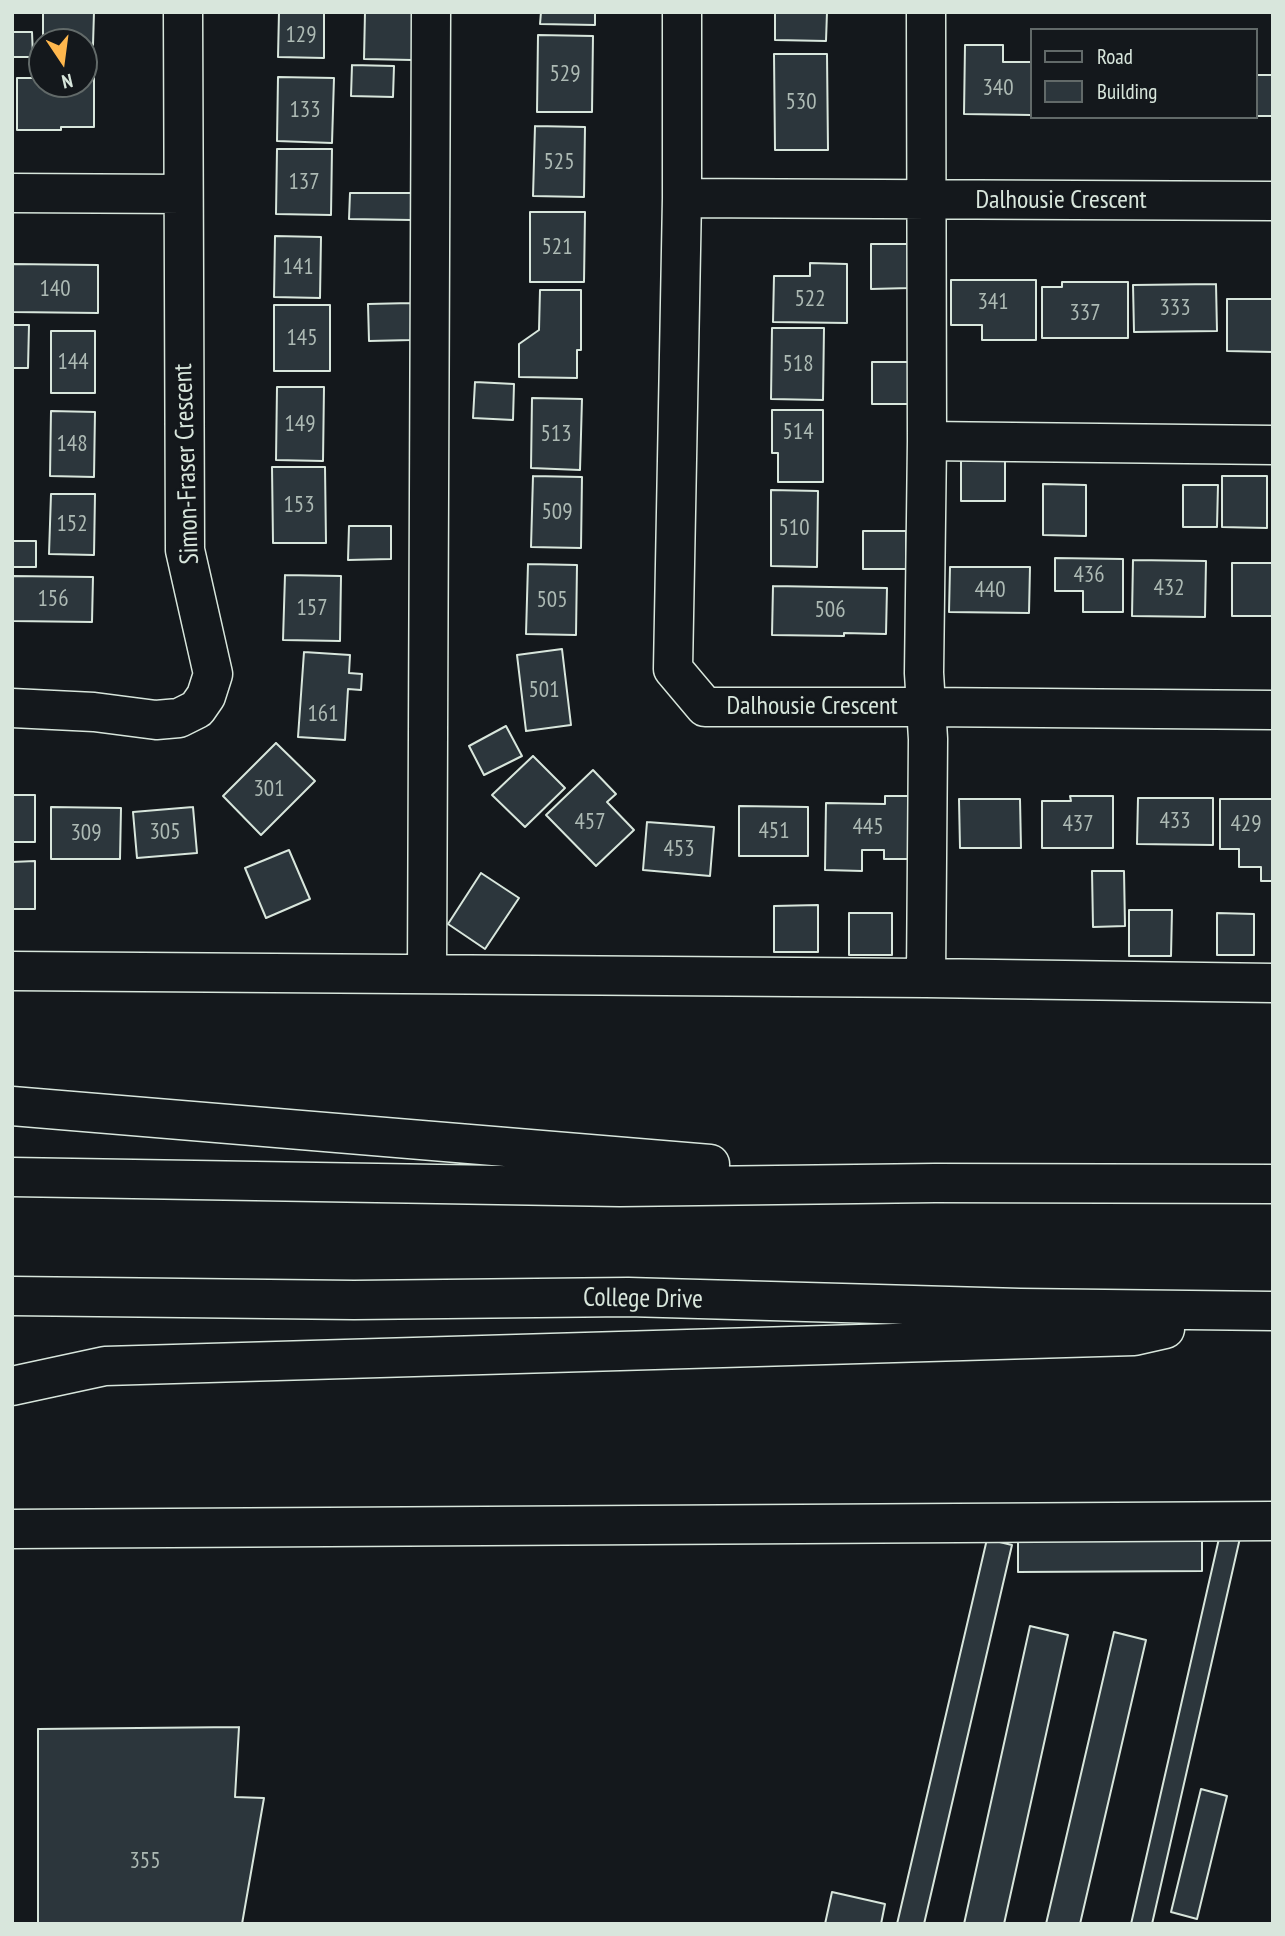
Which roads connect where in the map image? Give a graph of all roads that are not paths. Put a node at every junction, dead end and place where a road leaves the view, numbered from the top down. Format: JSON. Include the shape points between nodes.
{"nodes":[{"id":1,"x":183,"y":12,"type":"edge"},
{"id":2,"x":431,"y":12,"type":"edge"},
{"id":3,"x":682,"y":12,"type":"edge"},
{"id":4,"x":926,"y":12,"type":"edge"},
{"id":5,"x":12,"y":193,"type":"edge"},
{"id":6,"x":183,"y":194,"type":"junction"},
{"id":7,"x":682,"y":198,"type":"junction"},
{"id":8,"x":927,"y":200,"type":"junction"},
{"id":9,"x":1273,"y":201,"type":"edge"},
{"id":10,"x":927,"y":441,"type":"junction"},
{"id":11,"x":1273,"y":445,"type":"edge"},
{"id":12,"x":926,"y":707,"type":"junction"},
{"id":13,"x":12,"y":708,"type":"edge"},
{"id":14,"x":1273,"y":710,"type":"edge"},
{"id":15,"x":12,"y":971,"type":"edge"},
{"id":16,"x":427,"y":974,"type":"junction"},
{"id":17,"x":926,"y":978,"type":"junction"},
{"id":18,"x":1273,"y":983,"type":"edge"},
{"id":19,"x":12,"y":1107,"type":"edge"},
{"id":20,"x":12,"y":1177,"type":"edge"},
{"id":21,"x":935,"y":1183,"type":"junction"},
{"id":22,"x":1273,"y":1184,"type":"edge"},
{"id":23,"x":12,"y":1296,"type":"edge"},
{"id":24,"x":1260,"y":1311,"type":"edge"},
{"id":25,"x":12,"y":1386,"type":"edge"},
{"id":26,"x":1273,"y":1521,"type":"edge"},
{"id":27,"x":12,"y":1529,"type":"edge"}],
"edges":[{"from":1,"to":6,"type":"main road","name":"Simon-Fraser Crescent"},
{"from":2,"to":16,"type":"main road"},
{"from":3,"to":7,"type":"main road","name":"Dalhousie Crescent"},
{"from":4,"to":8,"type":"main road"},
{"from":5,"to":6,"type":"main road"},
{"from":6,"to":13,"type":"main road","name":"Simon-Fraser Crescent","via":[[185,550],[214,674],[197,709],[179,718]]},
{"from":7,"to":8,"type":"main road","name":"Dalhousie Crescent"},
{"from":7,"to":12,"type":"main road","name":"Dalhousie Crescent","via":[[673,668],[705,708]]},
{"from":8,"to":9,"type":"main road","name":"Dalhousie Crescent"},
{"from":8,"to":10,"type":"main road"},
{"from":10,"to":11,"type":"main road"},
{"from":10,"to":12,"type":"main road"},
{"from":12,"to":14,"type":"main road","name":"Dalhousie Crescent"},
{"from":12,"to":17,"type":"main road"},
{"from":15,"to":16,"type":"main road"},
{"from":16,"to":17,"type":"main road"},
{"from":17,"to":18,"type":"main road"},
{"from":19,"to":21,"type":"main road"},
{"from":20,"to":21,"type":"main road","via":[[620,1187]]},
{"from":21,"to":22,"type":"main road"},
{"from":23,"to":24,"type":"main road","name":"College Drive","via":[[628,1297]]},
{"from":24,"to":25,"type":"main road","via":[[1134,1336],[105,1366]]},
{"from":26,"to":27,"type":"main road"}]}
